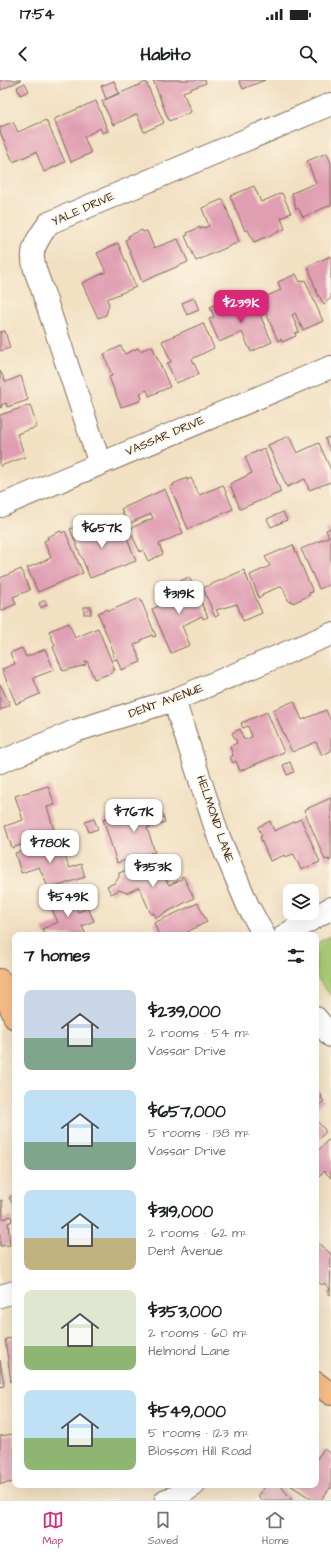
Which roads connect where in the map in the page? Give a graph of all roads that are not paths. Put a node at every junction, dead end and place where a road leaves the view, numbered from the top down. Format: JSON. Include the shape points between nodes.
{"nodes":[{"id":1,"x":331,"y":104,"type":"edge"},
{"id":2,"x":331,"y":367,"type":"edge"},
{"id":3,"x":100,"y":464,"type":"junction"},
{"id":4,"x":0,"y":506,"type":"edge"},
{"id":5,"x":331,"y":634,"type":"edge"},
{"id":6,"x":174,"y":700,"type":"junction"},
{"id":7,"x":0,"y":762,"type":"edge"},
{"id":8,"x":331,"y":908,"type":"edge"},
{"id":9,"x":262,"y":932,"type":"edge"},
{"id":10,"x":290,"y":932,"type":"edge"},
{"id":11,"x":0,"y":980,"type":"edge"},
{"id":12,"x":12,"y":1010,"type":"edge"},
{"id":13,"x":319,"y":1022,"type":"edge"},
{"id":14,"x":331,"y":1036,"type":"edge"},
{"id":15,"x":12,"y":1293,"type":"edge"},
{"id":16,"x":0,"y":1296,"type":"edge"},
{"id":17,"x":319,"y":1385,"type":"edge"},
{"id":18,"x":331,"y":1394,"type":"edge"},
{"id":19,"x":190,"y":1488,"type":"edge"},
{"id":20,"x":166,"y":1500,"type":"edge"}],
"edges":[{"from":1,"to":3,"type":"street","name":"YALE DRIVE","via":[[49,223],[36,241],[32,264],[42,286]]},
{"from":2,"to":3,"type":"street","name":"VASSAR DRIVE"},
{"from":3,"to":4,"type":"street","name":"VASSAR DRIVE"},
{"from":5,"to":6,"type":"street","name":"DENT AVENUE"},
{"from":6,"to":7,"type":"street","name":"DENT AVENUE","via":[[75,731]]},
{"from":6,"to":9,"type":"street","name":"HELMOND LANE","via":[[218,835],[248,906]]},
{"from":8,"to":10,"type":"street"},
{"from":11,"to":12,"type":"main road"},
{"from":13,"to":14,"type":"street"},
{"from":15,"to":16,"type":"street"},
{"from":17,"to":18,"type":"main road"},
{"from":19,"to":20,"type":"street"}]}
